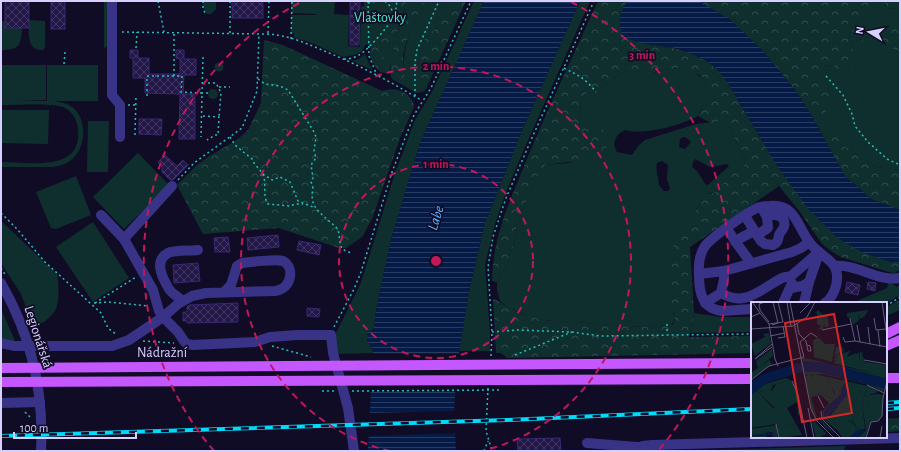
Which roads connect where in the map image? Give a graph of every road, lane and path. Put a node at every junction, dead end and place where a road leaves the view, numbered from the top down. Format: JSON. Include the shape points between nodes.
{"nodes":[{"id":1,"x":112,"y":1,"type":"edge"},
{"id":2,"x":158,"y":1,"type":"edge"},
{"id":3,"x":203,"y":1,"type":"edge"},
{"id":4,"x":230,"y":1,"type":"edge"},
{"id":5,"x":269,"y":1,"type":"edge"},
{"id":6,"x":292,"y":1,"type":"edge"},
{"id":7,"x":376,"y":1,"type":"edge"},
{"id":8,"x":385,"y":1,"type":"edge"},
{"id":9,"x":397,"y":1,"type":"edge"},
{"id":10,"x":438,"y":1,"type":"edge"},
{"id":11,"x":470,"y":1,"type":"edge"},
{"id":12,"x":594,"y":1,"type":"edge"},
{"id":13,"x":368,"y":2,"type":"edge"},
{"id":14,"x":206,"y":13,"type":"dead end"},
{"id":15,"x":394,"y":15,"type":"junction"},
{"id":16,"x":112,"y":32,"type":"junction"},
{"id":17,"x":137,"y":32,"type":"junction"},
{"id":18,"x":164,"y":32,"type":"junction"},
{"id":19,"x":174,"y":32,"type":"junction"},
{"id":20,"x":230,"y":33,"type":"junction"},
{"id":21,"x":259,"y":34,"type":"junction"},
{"id":22,"x":268,"y":34,"type":"junction"},
{"id":23,"x":291,"y":39,"type":"junction"},
{"id":24,"x":368,"y":42,"type":"junction"},
{"id":25,"x":371,"y":44,"type":"junction"},
{"id":26,"x":136,"y":48,"type":"dead end"},
{"id":27,"x":368,"y":48,"type":"junction"},
{"id":28,"x":65,"y":52,"type":"dead end"},
{"id":29,"x":203,"y":57,"type":"dead end"},
{"id":30,"x":343,"y":59,"type":"junction"},
{"id":31,"x":64,"y":64,"type":"dead end"},
{"id":32,"x":564,"y":68,"type":"junction"},
{"id":33,"x":377,"y":74,"type":"junction"},
{"id":34,"x":174,"y":76,"type":"junction"},
{"id":35,"x":826,"y":76,"type":"dead end"},
{"id":36,"x":258,"y":79,"type":"junction"},
{"id":37,"x":203,"y":83,"type":"junction"},
{"id":38,"x":219,"y":87,"type":"junction"},
{"id":39,"x":230,"y":87,"type":"dead end"},
{"id":40,"x":202,"y":92,"type":"junction"},
{"id":41,"x":596,"y":92,"type":"dead end"},
{"id":42,"x":208,"y":93,"type":"dead end"},
{"id":43,"x":136,"y":96,"type":"dead end"},
{"id":44,"x":147,"y":96,"type":"dead end"},
{"id":45,"x":415,"y":97,"type":"junction"},
{"id":46,"x":422,"y":101,"type":"junction"},
{"id":47,"x":202,"y":116,"type":"junction"},
{"id":48,"x":219,"y":117,"type":"junction"},
{"id":49,"x":135,"y":135,"type":"dead end"},
{"id":50,"x":120,"y":137,"type":"dead end"},
{"id":51,"x":201,"y":137,"type":"dead end"},
{"id":52,"x":230,"y":137,"type":"junction"},
{"id":53,"x":207,"y":140,"type":"dead end"},
{"id":54,"x":900,"y":164,"type":"edge"},
{"id":55,"x":263,"y":174,"type":"junction"},
{"id":56,"x":172,"y":186,"type":"joint"},
{"id":57,"x":305,"y":204,"type":"junction"},
{"id":58,"x":313,"y":207,"type":"junction"},
{"id":59,"x":761,"y":207,"type":"junction"},
{"id":60,"x":1,"y":213,"type":"edge"},
{"id":61,"x":101,"y":215,"type":"dead end"},
{"id":62,"x":745,"y":216,"type":"junction"},
{"id":63,"x":767,"y":216,"type":"junction"},
{"id":64,"x":768,"y":228,"type":"junction"},
{"id":65,"x":727,"y":229,"type":"junction"},
{"id":66,"x":756,"y":233,"type":"junction"},
{"id":67,"x":779,"y":233,"type":"junction"},
{"id":68,"x":124,"y":239,"type":"junction"},
{"id":69,"x":735,"y":241,"type":"junction"},
{"id":70,"x":809,"y":242,"type":"junction"},
{"id":71,"x":198,"y":250,"type":"dead end"},
{"id":72,"x":819,"y":252,"type":"junction"},
{"id":73,"x":351,"y":253,"type":"dead end"},
{"id":74,"x":751,"y":264,"type":"junction"},
{"id":75,"x":835,"y":266,"type":"junction"},
{"id":76,"x":724,"y":271,"type":"junction"},
{"id":77,"x":144,"y":272,"type":"junction"},
{"id":78,"x":698,"y":274,"type":"junction"},
{"id":79,"x":790,"y":277,"type":"junction"},
{"id":80,"x":900,"y":278,"type":"edge"},
{"id":81,"x":809,"y":282,"type":"junction"},
{"id":82,"x":1,"y":283,"type":"edge"},
{"id":83,"x":791,"y":288,"type":"junction"},
{"id":84,"x":224,"y":292,"type":"junction"},
{"id":85,"x":721,"y":293,"type":"junction"},
{"id":86,"x":900,"y":297,"type":"edge"},
{"id":87,"x":742,"y":299,"type":"junction"},
{"id":88,"x":182,"y":302,"type":"junction"},
{"id":89,"x":784,"y":302,"type":"edge"},
{"id":90,"x":804,"y":302,"type":"edge"},
{"id":91,"x":826,"y":302,"type":"edge"},
{"id":92,"x":705,"y":303,"type":"junction"},
{"id":93,"x":93,"y":304,"type":"junction"},
{"id":94,"x":887,"y":305,"type":"edge"},
{"id":95,"x":158,"y":307,"type":"junction"},
{"id":96,"x":751,"y":309,"type":"edge"},
{"id":97,"x":737,"y":310,"type":"junction"},
{"id":98,"x":163,"y":317,"type":"junction"},
{"id":99,"x":667,"y":324,"type":"dead end"},
{"id":100,"x":900,"y":327,"type":"edge"},
{"id":101,"x":492,"y":332,"type":"junction"},
{"id":102,"x":572,"y":332,"type":"junction"},
{"id":103,"x":667,"y":334,"type":"junction"},
{"id":104,"x":751,"y":334,"type":"edge"},
{"id":105,"x":887,"y":334,"type":"edge"},
{"id":106,"x":331,"y":335,"type":"junction"},
{"id":107,"x":129,"y":340,"type":"junction"},
{"id":108,"x":900,"y":340,"type":"edge"},
{"id":109,"x":1,"y":343,"type":"edge"},
{"id":110,"x":188,"y":344,"type":"junction"},
{"id":111,"x":270,"y":346,"type":"dead end"},
{"id":112,"x":887,"y":346,"type":"edge"},
{"id":113,"x":514,"y":356,"type":"dead end"},
{"id":114,"x":313,"y":357,"type":"dead end"},
{"id":115,"x":490,"y":358,"type":"dead end"},
{"id":116,"x":1,"y":362,"type":"edge"},
{"id":117,"x":751,"y":364,"type":"edge"},
{"id":118,"x":1,"y":368,"type":"edge"},
{"id":119,"x":30,"y":368,"type":"junction"},
{"id":120,"x":751,"y":378,"type":"edge"},
{"id":121,"x":887,"y":378,"type":"edge"},
{"id":122,"x":900,"y":378,"type":"edge"},
{"id":123,"x":1,"y":382,"type":"edge"},
{"id":124,"x":322,"y":386,"type":"junction"},
{"id":125,"x":500,"y":386,"type":"junction"},
{"id":126,"x":488,"y":388,"type":"dead end"},
{"id":127,"x":345,"y":390,"type":"dead end"},
{"id":128,"x":337,"y":391,"type":"dead end"},
{"id":129,"x":40,"y":402,"type":"junction"},
{"id":130,"x":1,"y":403,"type":"edge"},
{"id":131,"x":900,"y":438,"type":"edge"},
{"id":132,"x":488,"y":440,"type":"junction"},
{"id":133,"x":587,"y":443,"type":"dead end"},
{"id":134,"x":633,"y":449,"type":"edge"},
{"id":135,"x":41,"y":451,"type":"edge"},
{"id":136,"x":354,"y":451,"type":"edge"},
{"id":137,"x":484,"y":451,"type":"edge"},
{"id":138,"x":492,"y":451,"type":"edge"}],
"edges":[{"from":1,"to":16,"type":"street"},
{"from":2,"to":18,"type":"path"},
{"from":3,"to":14,"type":"path"},
{"from":4,"to":20,"type":"path"},
{"from":5,"to":22,"type":"path"},
{"from":6,"to":23,"type":"path"},
{"from":7,"to":13,"type":"path"},
{"from":8,"to":15,"type":"path"},
{"from":9,"to":15,"type":"path"},
{"from":10,"to":45,"type":"path","via":[[417,50]]},
{"from":11,"to":46,"type":"path","via":[[431,88]]},
{"from":12,"to":32,"type":"path"},
{"from":13,"to":24,"type":"path"},
{"from":15,"to":25,"type":"path","via":[[388,26]]},
{"from":16,"to":17,"type":"path"},
{"from":16,"to":50,"type":"street","via":[[112,95],[120,105]]},
{"from":17,"to":18,"type":"path"},
{"from":17,"to":26,"type":"path"},
{"from":18,"to":19,"type":"path"},
{"from":19,"to":20,"type":"path"},
{"from":19,"to":34,"type":"path"},
{"from":20,"to":21,"type":"path"},
{"from":21,"to":22,"type":"path"},
{"from":21,"to":36,"type":"path"},
{"from":22,"to":23,"type":"path"},
{"from":23,"to":30,"type":"path"},
{"from":24,"to":25,"type":"path"},
{"from":24,"to":27,"type":"path"},
{"from":25,"to":27,"type":"path"},
{"from":27,"to":30,"type":"path","via":[[359,56]]},
{"from":27,"to":33,"type":"path","via":[[368,56]]},
{"from":28,"to":31,"type":"path"},
{"from":29,"to":37,"type":"path"},
{"from":30,"to":33,"type":"path"},
{"from":32,"to":41,"type":"path","via":[[582,77]]},
{"from":32,"to":101,"type":"path","via":[[506,198],[493,237],[488,273]]},
{"from":33,"to":45,"type":"path"},
{"from":34,"to":40,"type":"path","via":[[182,76],[181,92]]},
{"from":34,"to":44,"type":"path","via":[[147,76]]},
{"from":35,"to":54,"type":"path","via":[[843,95],[855,126],[868,142],[887,159]]},
{"from":36,"to":52,"type":"path","via":[[257,91],[242,128]]},
{"from":36,"to":58,"type":"path","via":[[265,84],[288,90],[314,132],[316,158],[311,165]]},
{"from":37,"to":38,"type":"path","via":[[216,83]]},
{"from":37,"to":40,"type":"path"},
{"from":38,"to":39,"type":"path"},
{"from":38,"to":48,"type":"path"},
{"from":40,"to":42,"type":"path"},
{"from":40,"to":47,"type":"path"},
{"from":43,"to":49,"type":"path"},
{"from":45,"to":46,"type":"path"},
{"from":46,"to":106,"type":"path","via":[[392,172],[361,272]]},
{"from":47,"to":48,"type":"path"},
{"from":47,"to":51,"type":"path"},
{"from":48,"to":53,"type":"path","via":[[218,135]]},
{"from":52,"to":55,"type":"path"},
{"from":52,"to":56,"type":"path","via":[[194,163]]},
{"from":55,"to":57,"type":"path","via":[[272,180],[280,177],[290,182],[298,201]]},
{"from":55,"to":57,"type":"path","via":[[266,181],[264,195],[268,204]]},
{"from":56,"to":68,"type":"street"},
{"from":57,"to":58,"type":"path"},
{"from":58,"to":73,"type":"path","via":[[338,231],[342,249]]},
{"from":59,"to":62,"type":"street"},
{"from":59,"to":63,"type":"street"},
{"from":59,"to":70,"type":"street","via":[[774,205],[785,208],[795,217]]},
{"from":60,"to":93,"type":"path","via":[[45,262]]},
{"from":61,"to":68,"type":"street"},
{"from":62,"to":65,"type":"street"},
{"from":62,"to":66,"type":"street"},
{"from":63,"to":64,"type":"street"},
{"from":63,"to":67,"type":"street","via":[[777,215],[783,219],[784,226]]},
{"from":64,"to":66,"type":"street"},
{"from":64,"to":67,"type":"street"},
{"from":65,"to":69,"type":"street"},
{"from":65,"to":78,"type":"street","via":[[705,246],[700,257]]},
{"from":66,"to":67,"type":"street","via":[[770,246],[776,244]]},
{"from":66,"to":69,"type":"street"},
{"from":68,"to":77,"type":"street"},
{"from":69,"to":74,"type":"street"},
{"from":70,"to":72,"type":"street"},
{"from":70,"to":74,"type":"street","via":[[792,252]]},
{"from":71,"to":88,"type":"street","via":[[169,252],[161,262],[160,273],[170,291]]},
{"from":72,"to":75,"type":"street"},
{"from":72,"to":79,"type":"street"},
{"from":72,"to":81,"type":"street"},
{"from":74,"to":76,"type":"street"},
{"from":75,"to":80,"type":"street","via":[[846,266],[888,279]]},
{"from":75,"to":91,"type":"street","via":[[838,279],[835,291]]},
{"from":76,"to":78,"type":"street"},
{"from":76,"to":85,"type":"street"},
{"from":77,"to":93,"type":"path"},
{"from":77,"to":95,"type":"street"},
{"from":78,"to":92,"type":"street","via":[[700,293]]},
{"from":79,"to":83,"type":"street"},
{"from":79,"to":87,"type":"street","via":[[779,279]]},
{"from":81,"to":83,"type":"street"},
{"from":81,"to":90,"type":"street"},
{"from":82,"to":129,"type":"street","name":"Legionářská","via":[[24,332],[35,369]]},
{"from":83,"to":89,"type":"street"},
{"from":84,"to":84,"type":"street","via":[[231,285],[237,266],[279,261],[288,266],[289,282],[282,290]]},
{"from":84,"to":88,"type":"street","via":[[199,294]]},
{"from":85,"to":87,"type":"street","via":[[729,298]]},
{"from":85,"to":92,"type":"street"},
{"from":86,"to":94,"type":"path"},
{"from":87,"to":97,"type":"street"},
{"from":88,"to":98,"type":"street"},
{"from":92,"to":97,"type":"street","via":[[717,310]]},
{"from":93,"to":95,"type":"path","via":[[108,302]]},
{"from":93,"to":107,"type":"path","via":[[101,313],[108,328],[117,336]]},
{"from":95,"to":98,"type":"street"},
{"from":96,"to":97,"type":"street"},
{"from":98,"to":107,"type":"street"},
{"from":98,"to":110,"type":"street"},
{"from":99,"to":103,"type":"path"},
{"from":100,"to":105,"type":"main road"},
{"from":101,"to":102,"type":"path"},
{"from":101,"to":115,"type":"path"},
{"from":102,"to":103,"type":"path","via":[[600,336]]},
{"from":102,"to":113,"type":"path"},
{"from":103,"to":104,"type":"path"},
{"from":106,"to":110,"type":"street","via":[[270,337],[255,342]]},
{"from":106,"to":136,"type":"street","via":[[333,353],[348,408]]},
{"from":107,"to":109,"type":"street","via":[[108,346],[14,346]]},
{"from":107,"to":110,"type":"path"},
{"from":108,"to":112,"type":"main road"},
{"from":111,"to":114,"type":"path"},
{"from":116,"to":119,"type":"main road"},
{"from":117,"to":119,"type":"main road","name":"Nádražní"},
{"from":118,"to":119,"type":"main road","name":"Nádražní"},
{"from":120,"to":125,"type":"main road","name":"Nádražní"},
{"from":121,"to":122,"type":"main road"},
{"from":123,"to":124,"type":"main road","name":"Nádražní"},
{"from":124,"to":125,"type":"main road","name":"Nádražní"},
{"from":124,"to":128,"type":"path"},
{"from":125,"to":127,"type":"path"},
{"from":126,"to":132,"type":"path"},
{"from":129,"to":130,"type":"street"},
{"from":129,"to":135,"type":"street","name":"Legionářská"},
{"from":131,"to":134,"type":"street","via":[[652,445]]},
{"from":132,"to":137,"type":"path"},
{"from":132,"to":138,"type":"path"},
{"from":133,"to":134,"type":"street"}]}
